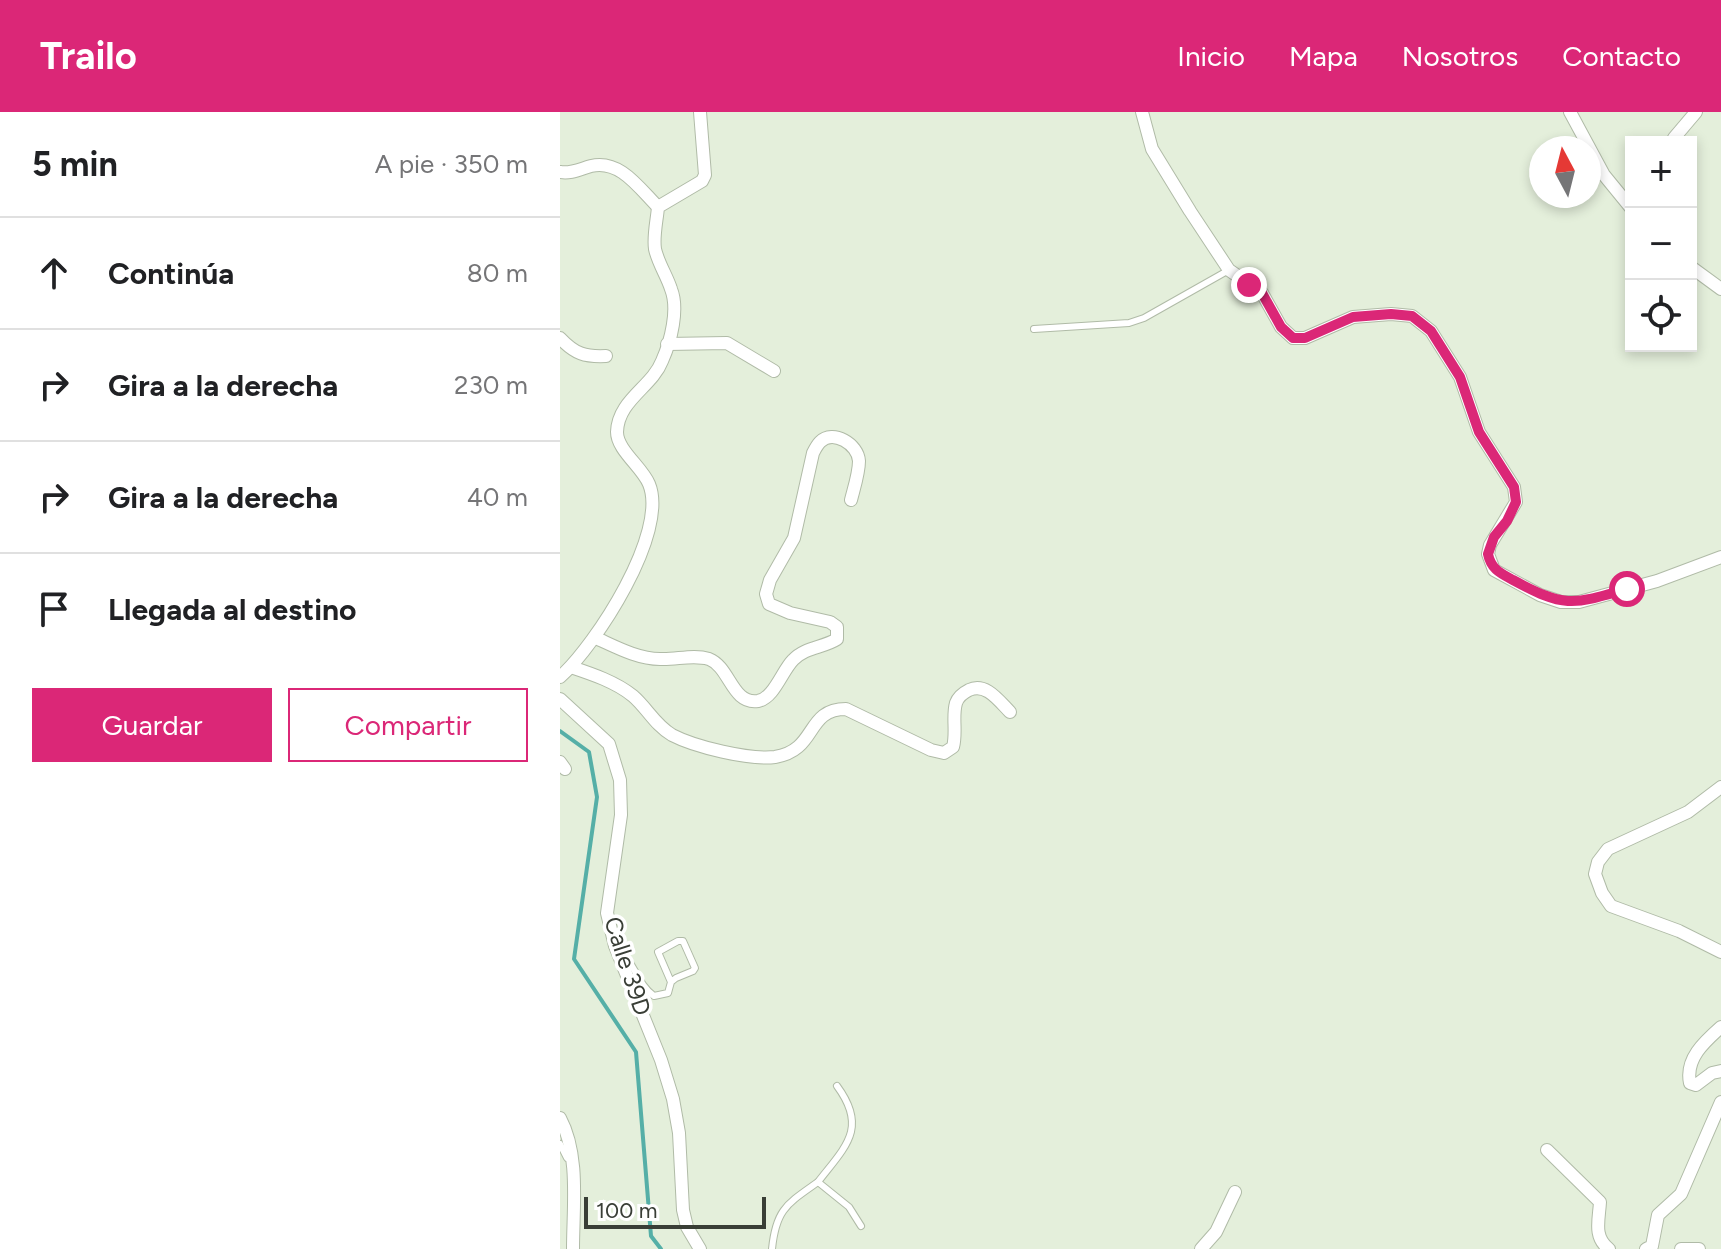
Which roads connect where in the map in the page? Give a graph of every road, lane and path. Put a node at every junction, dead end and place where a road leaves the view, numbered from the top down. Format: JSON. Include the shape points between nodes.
{"nodes":[{"id":1,"x":700,"y":112,"type":"edge"},
{"id":2,"x":1142,"y":112,"type":"edge"},
{"id":3,"x":1570,"y":112,"type":"edge"},
{"id":4,"x":1696,"y":112,"type":"edge"},
{"id":5,"x":1676,"y":136,"type":"edge"},
{"id":6,"x":560,"y":172,"type":"edge"},
{"id":7,"x":1625,"y":201,"type":"edge"},
{"id":8,"x":658,"y":207,"type":"junction"},
{"id":9,"x":1229,"y":270,"type":"junction"},
{"id":10,"x":1697,"y":272,"type":"edge"},
{"id":11,"x":1720,"y":290,"type":"edge"},
{"id":12,"x":1034,"y":329,"type":"dead end"},
{"id":13,"x":560,"y":338,"type":"edge"},
{"id":14,"x":667,"y":344,"type":"junction"},
{"id":15,"x":606,"y":356,"type":"dead end"},
{"id":16,"x":774,"y":371,"type":"dead end"},
{"id":17,"x":851,"y":500,"type":"dead end"},
{"id":18,"x":1721,"y":557,"type":"edge"},
{"id":19,"x":596,"y":638,"type":"junction"},
{"id":20,"x":571,"y":667,"type":"junction"},
{"id":21,"x":560,"y":677,"type":"edge"},
{"id":22,"x":560,"y":699,"type":"edge"},
{"id":23,"x":1010,"y":712,"type":"dead end"},
{"id":24,"x":1721,"y":787,"type":"edge"},
{"id":25,"x":615,"y":946,"type":"junction"},
{"id":26,"x":1721,"y":952,"type":"edge"},
{"id":27,"x":671,"y":982,"type":"junction"},
{"id":28,"x":1721,"y":1027,"type":"edge"},
{"id":29,"x":1721,"y":1071,"type":"edge"},
{"id":30,"x":837,"y":1086,"type":"dead end"},
{"id":31,"x":1721,"y":1102,"type":"edge"},
{"id":32,"x":560,"y":1118,"type":"edge"},
{"id":33,"x":560,"y":1144,"type":"edge"},
{"id":34,"x":1547,"y":1150,"type":"dead end"},
{"id":35,"x":573,"y":1169,"type":"junction"},
{"id":36,"x":818,"y":1182,"type":"junction"},
{"id":37,"x":1235,"y":1192,"type":"dead end"},
{"id":38,"x":861,"y":1226,"type":"dead end"},
{"id":39,"x":573,"y":1249,"type":"edge"},
{"id":40,"x":700,"y":1249,"type":"edge"},
{"id":41,"x":772,"y":1249,"type":"edge"},
{"id":42,"x":1201,"y":1249,"type":"edge"},
{"id":43,"x":1609,"y":1249,"type":"edge"},
{"id":44,"x":1646,"y":1249,"type":"edge"},
{"id":45,"x":1681,"y":1249,"type":"edge"},
{"id":46,"x":1699,"y":1249,"type":"edge"}],
"edges":[{"from":1,"to":8,"type":"street","via":[[705,175]]},
{"from":2,"to":9,"type":"street","via":[[1152,149]]},
{"from":3,"to":7,"type":"street","via":[[1604,175]]},
{"from":4,"to":5,"type":"street"},
{"from":6,"to":8,"type":"street","via":[[607,164],[618,168]]},
{"from":8,"to":14,"type":"street","via":[[655,248],[674,302]]},
{"from":9,"to":12,"type":"lane","via":[[1129,323]]},
{"from":9,"to":18,"type":"street","via":[[1262,293],[1293,338],[1353,317],[1391,314],[1412,316],[1431,331],[1460,377],[1479,432],[1514,487],[1516,502],[1488,554],[1494,570],[1540,595],[1579,602]]},
{"from":10,"to":11,"type":"street"},
{"from":13,"to":15,"type":"street","via":[[573,352]]},
{"from":14,"to":16,"type":"street","via":[[727,343]]},
{"from":14,"to":19,"type":"street","via":[[656,373],[630,399],[617,429],[620,443],[649,484],[652,518],[638,560]]},
{"from":17,"to":19,"type":"street","via":[[859,459],[854,448],[829,437],[813,453],[794,538],[766,594],[769,604],[830,622],[837,627],[837,639],[801,653],[759,701],[737,693],[721,666],[708,659],[659,660]]},
{"from":19,"to":20,"type":"street"},
{"from":20,"to":21,"type":"street"},
{"from":20,"to":23,"type":"street","via":[[633,697],[672,735],[750,755],[793,752],[831,709],[846,709],[944,753],[957,735],[956,702],[963,693],[988,690]]},
{"from":22,"to":25,"type":"street","name":"Calle 39D","via":[[609,744],[620,780],[621,815],[607,913]]},
{"from":24,"to":26,"type":"street","via":[[1688,812],[1608,849],[1595,874],[1611,906]]},
{"from":25,"to":27,"type":"lane","via":[[654,996],[668,993]]},
{"from":25,"to":40,"type":"street","name":"Calle 39D","via":[[673,1099],[683,1210]]},
{"from":27,"to":27,"type":"lane","via":[[658,952],[683,941],[695,968]]},
{"from":28,"to":29,"type":"street","via":[[1689,1065],[1690,1083],[1696,1085]]},
{"from":30,"to":36,"type":"lane","via":[[850,1104],[853,1127]]},
{"from":31,"to":44,"type":"street","via":[[1681,1194],[1658,1215],[1656,1237]]},
{"from":32,"to":35,"type":"street"},
{"from":33,"to":35,"type":"lane"},
{"from":34,"to":43,"type":"street","via":[[1600,1202],[1597,1233]]},
{"from":35,"to":39,"type":"street"},
{"from":36,"to":38,"type":"lane","via":[[849,1207]]},
{"from":36,"to":41,"type":"lane","via":[[783,1207]]},
{"from":37,"to":42,"type":"street","via":[[1216,1232]]},
{"from":45,"to":46,"type":"street"}]}
